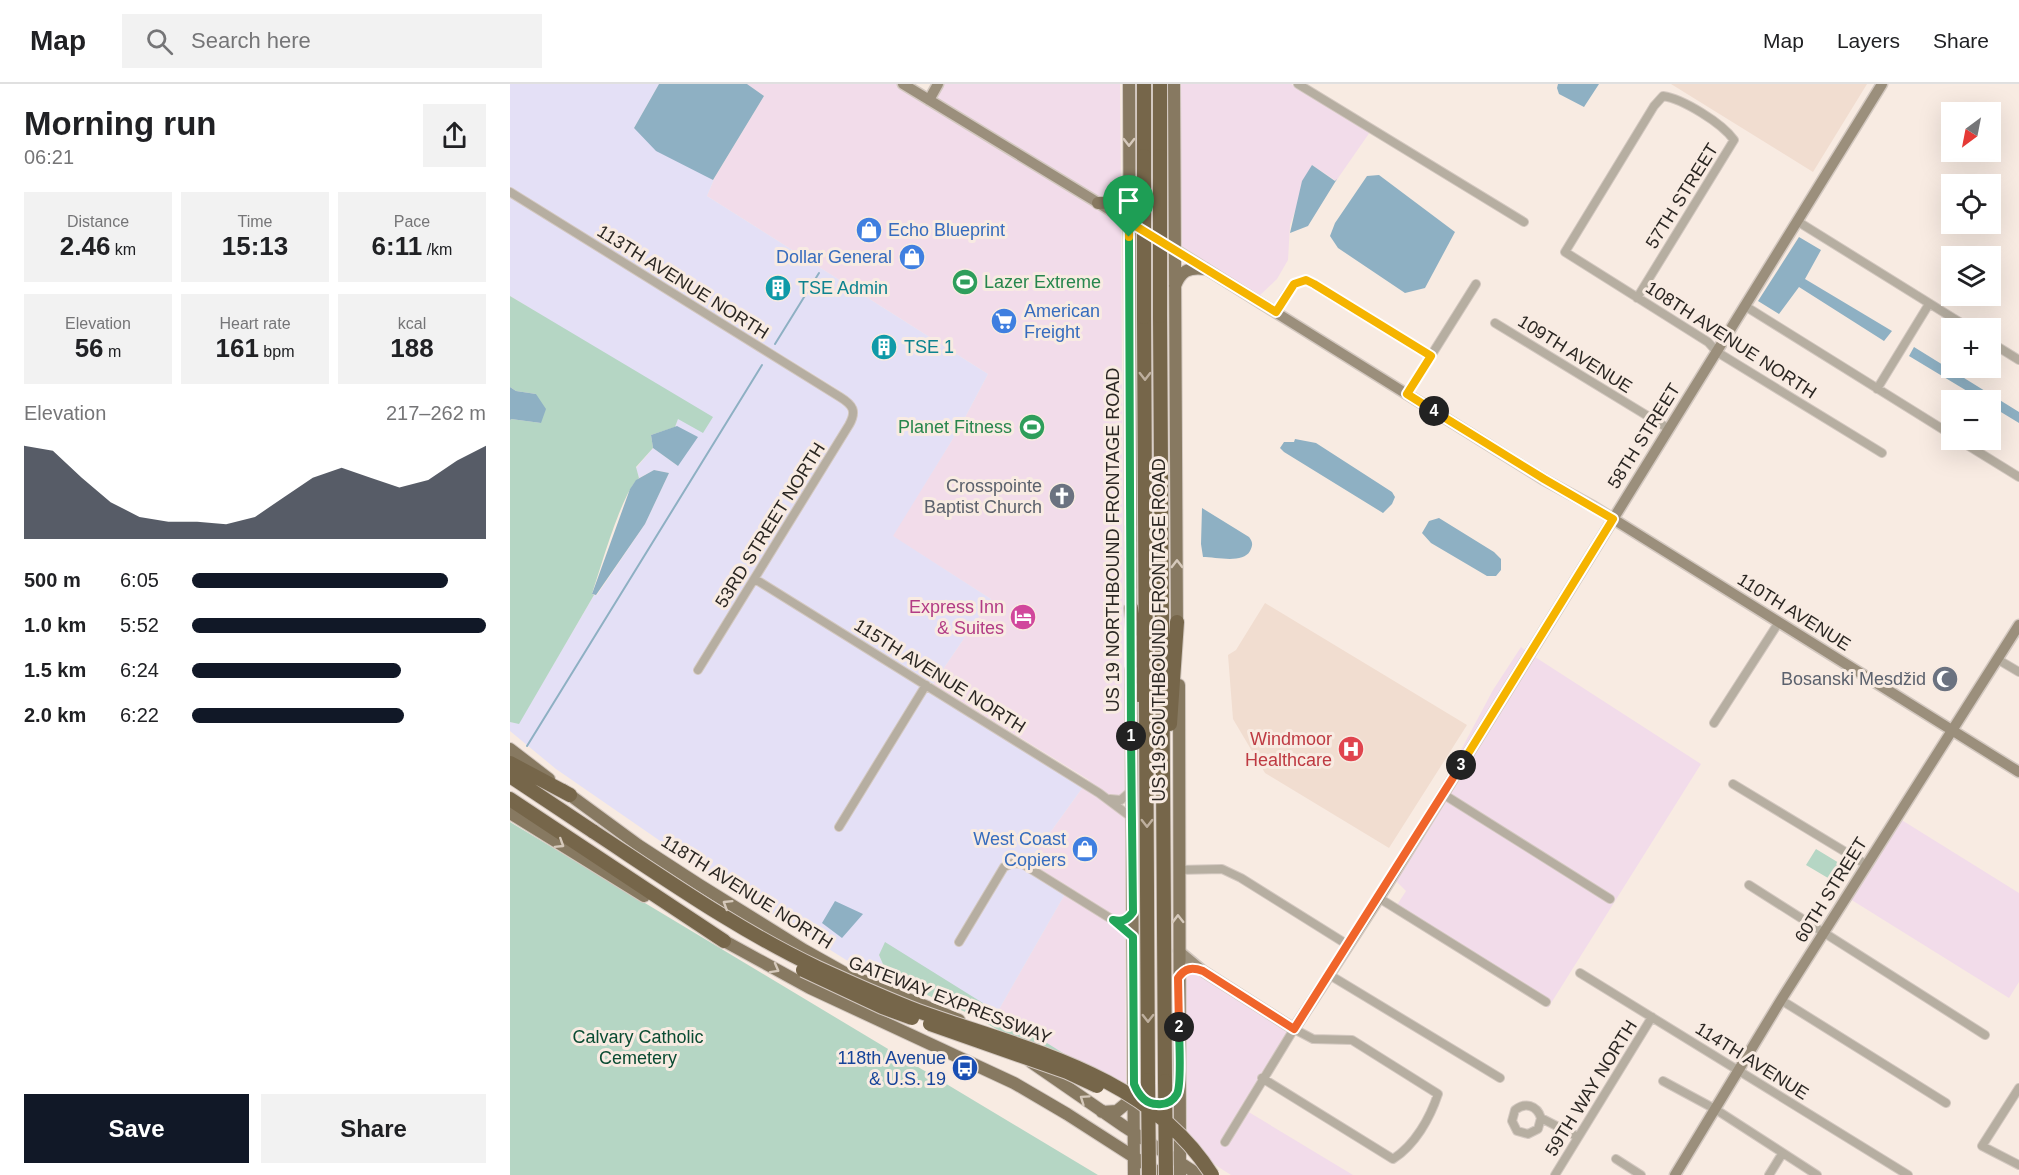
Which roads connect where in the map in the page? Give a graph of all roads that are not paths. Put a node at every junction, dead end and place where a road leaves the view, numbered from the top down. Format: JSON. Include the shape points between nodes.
{"nodes":[{"id":1,"x":903,"y":84,"type":"edge"},
{"id":2,"x":938,"y":84,"type":"edge"},
{"id":3,"x":1129,"y":84,"type":"edge"},
{"id":4,"x":1144,"y":84,"type":"edge"},
{"id":5,"x":1160,"y":84,"type":"edge"},
{"id":6,"x":1174,"y":84,"type":"edge"},
{"id":7,"x":1298,"y":84,"type":"edge"},
{"id":8,"x":1882,"y":84,"type":"edge"},
{"id":9,"x":929,"y":100,"type":"junction"},
{"id":10,"x":1167,"y":157,"type":"junction"},
{"id":11,"x":1130,"y":173,"type":"junction"},
{"id":12,"x":1129,"y":190,"type":"junction"},
{"id":13,"x":510,"y":192,"type":"edge"},
{"id":14,"x":1174,"y":200,"type":"junction"},
{"id":15,"x":1098,"y":203,"type":"junction"},
{"id":16,"x":1797,"y":221,"type":"junction"},
{"id":17,"x":1129,"y":222,"type":"junction"},
{"id":18,"x":1524,"y":222,"type":"dead end"},
{"id":19,"x":1152,"y":236,"type":"junction"},
{"id":20,"x":1174,"y":249,"type":"junction"},
{"id":21,"x":1565,"y":252,"type":"joint"},
{"id":22,"x":1205,"y":269,"type":"junction"},
{"id":23,"x":1130,"y":273,"type":"junction"},
{"id":24,"x":1476,"y":284,"type":"dead end"},
{"id":25,"x":1174,"y":288,"type":"junction"},
{"id":26,"x":1637,"y":298,"type":"junction"},
{"id":27,"x":1175,"y":303,"type":"junction"},
{"id":28,"x":1929,"y":304,"type":"junction"},
{"id":29,"x":1744,"y":306,"type":"junction"},
{"id":30,"x":1130,"y":310,"type":"junction"},
{"id":31,"x":1276,"y":312,"type":"junction"},
{"id":32,"x":1952,"y":318,"type":"edge"},
{"id":33,"x":1496,"y":323,"type":"dead end"},
{"id":34,"x":2001,"y":349,"type":"edge"},
{"id":35,"x":1717,"y":351,"type":"junction"},
{"id":36,"x":1431,"y":356,"type":"junction"},
{"id":37,"x":2019,"y":360,"type":"edge"},
{"id":38,"x":1877,"y":389,"type":"junction"},
{"id":39,"x":1407,"y":394,"type":"junction"},
{"id":40,"x":840,"y":397,"type":"joint"},
{"id":41,"x":1941,"y":428,"type":"edge"},
{"id":42,"x":1669,"y":429,"type":"junction"},
{"id":43,"x":1975,"y":450,"type":"edge"},
{"id":44,"x":1882,"y":453,"type":"dead end"},
{"id":45,"x":2019,"y":477,"type":"edge"},
{"id":46,"x":1613,"y":519,"type":"junction"},
{"id":47,"x":755,"y":579,"type":"junction"},
{"id":48,"x":1131,"y":608,"type":"junction"},
{"id":49,"x":1177,"y":622,"type":"junction"},
{"id":50,"x":1779,"y":622,"type":"junction"},
{"id":51,"x":2019,"y":625,"type":"edge"},
{"id":52,"x":1997,"y":659,"type":"junction"},
{"id":53,"x":698,"y":670,"type":"dead end"},
{"id":54,"x":2019,"y":672,"type":"edge"},
{"id":55,"x":926,"y":685,"type":"junction"},
{"id":56,"x":1714,"y":723,"type":"dead end"},
{"id":57,"x":1952,"y":729,"type":"junction"},
{"id":58,"x":510,"y":749,"type":"edge"},
{"id":59,"x":510,"y":763,"type":"edge"},
{"id":60,"x":1147,"y":770,"type":"junction"},
{"id":61,"x":2019,"y":772,"type":"edge"},
{"id":62,"x":510,"y":776,"type":"edge"},
{"id":63,"x":1734,"y":784,"type":"dead end"},
{"id":64,"x":510,"y":786,"type":"edge"},
{"id":65,"x":1131,"y":790,"type":"junction"},
{"id":66,"x":1443,"y":794,"type":"junction"},
{"id":67,"x":570,"y":795,"type":"junction"},
{"id":68,"x":510,"y":799,"type":"edge"},
{"id":69,"x":1109,"y":799,"type":"junction"},
{"id":70,"x":1163,"y":809,"type":"junction"},
{"id":71,"x":510,"y":813,"type":"edge"},
{"id":72,"x":1131,"y":817,"type":"junction"},
{"id":73,"x":839,"y":828,"type":"dead end"},
{"id":74,"x":591,"y":835,"type":"junction"},
{"id":75,"x":1867,"y":865,"type":"junction"},
{"id":76,"x":1178,"y":870,"type":"junction"},
{"id":77,"x":1749,"y":885,"type":"dead end"},
{"id":78,"x":1378,"y":898,"type":"junction"},
{"id":79,"x":1610,"y":900,"type":"dead end"},
{"id":80,"x":1133,"y":912,"type":"junction"},
{"id":81,"x":1113,"y":920,"type":"junction"},
{"id":82,"x":1825,"y":932,"type":"junction"},
{"id":83,"x":1133,"y":937,"type":"junction"},
{"id":84,"x":724,"y":940,"type":"junction"},
{"id":85,"x":959,"y":942,"type":"dead end"},
{"id":86,"x":1348,"y":945,"type":"junction"},
{"id":87,"x":1179,"y":951,"type":"junction"},
{"id":88,"x":1203,"y":971,"type":"junction"},
{"id":89,"x":1580,"y":973,"type":"dead end"},
{"id":90,"x":1328,"y":974,"type":"junction"},
{"id":91,"x":1178,"y":978,"type":"junction"},
{"id":92,"x":1781,"y":1000,"type":"junction"},
{"id":93,"x":1546,"y":1002,"type":"dead end"},
{"id":94,"x":1652,"y":1017,"type":"junction"},
{"id":95,"x":1294,"y":1029,"type":"junction"},
{"id":96,"x":1985,"y":1035,"type":"dead end"},
{"id":97,"x":1738,"y":1070,"type":"junction"},
{"id":98,"x":1262,"y":1078,"type":"junction"},
{"id":99,"x":1500,"y":1078,"type":"dead end"},
{"id":100,"x":1663,"y":1081,"type":"dead end"},
{"id":101,"x":1134,"y":1084,"type":"junction"},
{"id":102,"x":2019,"y":1088,"type":"edge"},
{"id":103,"x":1179,"y":1091,"type":"junction"},
{"id":104,"x":1134,"y":1097,"type":"junction"},
{"id":105,"x":1946,"y":1103,"type":"dead end"},
{"id":106,"x":1715,"y":1109,"type":"junction"},
{"id":107,"x":1102,"y":1112,"type":"junction"},
{"id":108,"x":1133,"y":1118,"type":"junction"},
{"id":109,"x":1541,"y":1118,"type":"dead end"},
{"id":110,"x":1179,"y":1129,"type":"junction"},
{"id":111,"x":1132,"y":1132,"type":"junction"},
{"id":112,"x":1578,"y":1137,"type":"junction"},
{"id":113,"x":1225,"y":1142,"type":"dead end"},
{"id":114,"x":1782,"y":1154,"type":"junction"},
{"id":115,"x":1616,"y":1159,"type":"dead end"},
{"id":116,"x":1154,"y":1164,"type":"edge"},
{"id":117,"x":2019,"y":1166,"type":"edge"},
{"id":118,"x":1180,"y":1169,"type":"edge"},
{"id":119,"x":1134,"y":1175,"type":"edge"},
{"id":120,"x":1200,"y":1175,"type":"edge"},
{"id":121,"x":1212,"y":1175,"type":"edge"},
{"id":122,"x":1555,"y":1175,"type":"edge"},
{"id":123,"x":1641,"y":1175,"type":"edge"},
{"id":124,"x":1675,"y":1175,"type":"edge"},
{"id":125,"x":1769,"y":1175,"type":"edge"},
{"id":126,"x":1817,"y":1175,"type":"edge"},
{"id":127,"x":1908,"y":1175,"type":"edge"}],
"edges":[{"from":1,"to":9,"type":"street","name":"110TH AVENUE"},
{"from":2,"to":9,"type":"street"},
{"from":3,"to":11,"type":"main road","name":"US 19 NORTHBOUND FRONTAGE ROAD","one_way":true},
{"from":4,"to":60,"type":"highway","one_way":true,"bridge":true},
{"from":5,"to":10,"type":"highway"},
{"from":6,"to":10,"type":"main road","name":"US 19 SOUTHBOUND FRONTAGE ROAD"},
{"from":7,"to":18,"type":"street"},
{"from":8,"to":16,"type":"street","name":"58TH STREET"},
{"from":9,"to":15,"type":"street","name":"110TH AVENUE"},
{"from":10,"to":11,"type":"main road","via":[[1170,175],[1161,186],[1137,184]]},
{"from":10,"to":14,"type":"main road","name":"US 19 SOUTHBOUND FRONTAGE ROAD"},
{"from":10,"to":70,"type":"highway","bridge":true,"via":[[1160,316]]},
{"from":11,"to":12,"type":"main road","name":"US 19 NORTHBOUND FRONTAGE ROAD"},
{"from":12,"to":15,"type":"main road","via":[[1114,203]]},
{"from":12,"to":17,"type":"main road","name":"US 19 NORTHBOUND FRONTAGE ROAD"},
{"from":12,"to":19,"type":"main road","via":[[1135,212]]},
{"from":13,"to":40,"type":"street","name":"113TH AVENUE NORTH"},
{"from":14,"to":19,"type":"main road"},
{"from":14,"to":20,"type":"main road","name":"US 19 SOUTHBOUND FRONTAGE ROAD"},
{"from":15,"to":17,"type":"street","name":"110TH AVENUE"},
{"from":16,"to":28,"type":"street"},
{"from":16,"to":29,"type":"street","name":"58TH STREET"},
{"from":17,"to":19,"type":"street","name":"110TH AVENUE"},
{"from":17,"to":23,"type":"main road","name":"US 19 NORTHBOUND FRONTAGE ROAD"},
{"from":19,"to":20,"type":"street","name":"110TH AVENUE"},
{"from":19,"to":23,"type":"main road"},
{"from":19,"to":25,"type":"main road"},
{"from":20,"to":22,"type":"street","name":"110TH AVENUE"},
{"from":20,"to":25,"type":"main road","name":"US 19 SOUTHBOUND FRONTAGE ROAD"},
{"from":21,"to":26,"type":"street","name":"108TH AVENUE NORTH"},
{"from":21,"to":26,"type":"street","name":"57TH STREET","via":[[1663,96],[1674,98],[1727,130],[1734,140]]},
{"from":22,"to":25,"type":"main road","via":[[1184,271]]},
{"from":22,"to":31,"type":"street","name":"110TH AVENUE"},
{"from":23,"to":30,"type":"main road","name":"US 19 NORTHBOUND FRONTAGE ROAD"},
{"from":24,"to":36,"type":"street"},
{"from":25,"to":27,"type":"main road","name":"US 19 SOUTHBOUND FRONTAGE ROAD"},
{"from":26,"to":35,"type":"street","name":"108TH AVENUE NORTH"},
{"from":27,"to":30,"type":"main road","via":[[1168,294],[1150,287],[1142,290]]},
{"from":49,"to":27,"type":"main road","name":"US 19 SOUTHBOUND FRONTAGE ROAD","one_way":true},
{"from":28,"to":32,"type":"street"},
{"from":28,"to":38,"type":"street"},
{"from":29,"to":35,"type":"street","name":"58TH STREET"},
{"from":29,"to":38,"type":"street"},
{"from":30,"to":48,"type":"main road","name":"US 19 NORTHBOUND FRONTAGE ROAD"},
{"from":31,"to":36,"type":"street","via":[[1294,284],[1306,280]]},
{"from":31,"to":39,"type":"street","name":"110TH AVENUE"},
{"from":33,"to":42,"type":"street","name":"109TH AVENUE"},
{"from":34,"to":37,"type":"street"},
{"from":35,"to":42,"type":"street","name":"58TH STREET"},
{"from":35,"to":44,"type":"street","name":"108TH AVENUE NORTH"},
{"from":36,"to":39,"type":"street"},
{"from":38,"to":41,"type":"street"},
{"from":39,"to":46,"type":"street","name":"110TH AVENUE"},
{"from":40,"to":47,"type":"street","name":"53RD STREET NORTH","via":[[852,406],[854,416]]},
{"from":42,"to":46,"type":"street","name":"58TH STREET"},
{"from":43,"to":45,"type":"street"},
{"from":46,"to":50,"type":"street","name":"110TH AVENUE"},
{"from":46,"to":66,"type":"street","name":"58TH STREET"},
{"from":47,"to":53,"type":"street","name":"53RD STREET NORTH"},
{"from":47,"to":55,"type":"street","name":"115TH AVENUE NORTH"},
{"from":48,"to":60,"type":"highway"},
{"from":48,"to":65,"type":"main road","name":"US 19 NORTHBOUND FRONTAGE ROAD"},
{"from":49,"to":70,"type":"highway"},
{"from":49,"to":76,"type":"main road","name":"US 19 SOUTHBOUND FRONTAGE ROAD"},
{"from":50,"to":56,"type":"street"},
{"from":50,"to":57,"type":"street","name":"110TH AVENUE"},
{"from":51,"to":52,"type":"street","name":"60TH STREET"},
{"from":52,"to":54,"type":"street"},
{"from":52,"to":57,"type":"street","name":"60TH STREET"},
{"from":55,"to":69,"type":"street","name":"115TH AVENUE NORTH"},
{"from":55,"to":73,"type":"street"},
{"from":57,"to":61,"type":"street","name":"110TH AVENUE"},
{"from":57,"to":75,"type":"street","name":"60TH STREET"},
{"from":58,"to":67,"type":"main road","name":"118TH AVENUE NORTH"},
{"from":59,"to":67,"type":"highway"},
{"from":60,"to":116,"type":"highway","one_way":true,"bridge":true,"via":[[1148,1080]]},
{"from":62,"to":74,"type":"highway","name":"GATEWAY EXPRESSWAY"},
{"from":63,"to":75,"type":"street"},
{"from":64,"to":74,"type":"highway","name":"GATEWAY EXPRESSWAY"},
{"from":65,"to":69,"type":"street","via":[[1121,800]]},
{"from":65,"to":72,"type":"main road","name":"US 19 NORTHBOUND FRONTAGE ROAD"},
{"from":66,"to":78,"type":"street","name":"58TH STREET"},
{"from":66,"to":79,"type":"street"},
{"from":107,"to":67,"type":"main road","name":"118TH AVENUE NORTH","one_way":true,"via":[[988,1035],[941,1011],[845,973],[777,935],[638,845]]},
{"from":68,"to":84,"type":"highway"},
{"from":69,"to":72,"type":"street","name":"115TH AVENUE NORTH"},
{"from":70,"to":116,"type":"highway","bridge":true,"via":[[1165,1081]]},
{"from":71,"to":84,"type":"main road","one_way":true},
{"from":72,"to":80,"type":"main road","name":"US 19 NORTHBOUND FRONTAGE ROAD"},
{"from":74,"to":120,"type":"highway","name":"GATEWAY EXPRESSWAY","bridge":true,"via":[[741,937],[819,978],[882,1007],[1100,1087],[1170,1136]]},
{"from":74,"to":121,"type":"highway","name":"GATEWAY EXPRESSWAY","bridge":true,"via":[[695,900],[817,967],[917,1010],[1084,1070],[1122,1090],[1161,1115]]},
{"from":75,"to":82,"type":"street","name":"60TH STREET"},
{"from":76,"to":86,"type":"street","via":[[1222,869]]},
{"from":87,"to":76,"type":"main road","name":"US 19 SOUTHBOUND FRONTAGE ROAD","one_way":true},
{"from":77,"to":82,"type":"street"},
{"from":78,"to":86,"type":"street","name":"58TH STREET"},
{"from":78,"to":93,"type":"street"},
{"from":80,"to":81,"type":"street","via":[[1121,922]]},
{"from":80,"to":83,"type":"main road","name":"US 19 NORTHBOUND FRONTAGE ROAD"},
{"from":81,"to":83,"type":"street"},
{"from":81,"to":85,"type":"street","via":[[1023,864],[1013,863],[1004,867]]},
{"from":82,"to":92,"type":"street","name":"60TH STREET"},
{"from":82,"to":96,"type":"street"},
{"from":83,"to":101,"type":"main road","name":"US 19 NORTHBOUND FRONTAGE ROAD"},
{"from":84,"to":116,"type":"main road","one_way":true,"via":[[817,991],[1014,1083]]},
{"from":86,"to":90,"type":"street","name":"58TH STREET"},
{"from":87,"to":88,"type":"street"},
{"from":87,"to":91,"type":"main road","name":"US 19 SOUTHBOUND FRONTAGE ROAD"},
{"from":88,"to":91,"type":"street","via":[[1188,969]]},
{"from":88,"to":95,"type":"street"},
{"from":89,"to":94,"type":"street","name":"114TH AVENUE"},
{"from":90,"to":95,"type":"street","name":"58TH STREET"},
{"from":90,"to":99,"type":"street"},
{"from":91,"to":103,"type":"main road","name":"US 19 SOUTHBOUND FRONTAGE ROAD"},
{"from":92,"to":97,"type":"street","name":"60TH STREET"},
{"from":92,"to":105,"type":"street"},
{"from":94,"to":97,"type":"street","name":"114TH AVENUE"},
{"from":94,"to":112,"type":"street","name":"59TH WAY NORTH"},
{"from":95,"to":98,"type":"street","name":"58TH STREET"},
{"from":95,"to":98,"type":"street","via":[[1313,1039],[1352,1040],[1438,1094],[1408,1149],[1394,1159]]},
{"from":97,"to":106,"type":"street","name":"60TH STREET"},
{"from":97,"to":127,"type":"street","name":"114TH AVENUE"},
{"from":98,"to":113,"type":"street","name":"58TH STREET"},
{"from":100,"to":106,"type":"street"},
{"from":101,"to":103,"type":"main road","via":[[1143,1098],[1155,1104],[1171,1101]]},
{"from":101,"to":104,"type":"main road","name":"US 19 NORTHBOUND FRONTAGE ROAD"},
{"from":102,"to":117,"type":"street","via":[[1982,1146]]},
{"from":103,"to":110,"type":"main road","name":"US 19 SOUTHBOUND FRONTAGE ROAD"},
{"from":104,"to":107,"type":"main road","via":[[1117,1111]]},
{"from":104,"to":108,"type":"main road","name":"US 19 NORTHBOUND FRONTAGE ROAD"},
{"from":106,"to":114,"type":"street"},
{"from":106,"to":124,"type":"street","name":"60TH STREET"},
{"from":107,"to":111,"type":"main road","name":"118TH AVENUE NORTH"},
{"from":108,"to":111,"type":"main road","name":"US 19 NORTHBOUND FRONTAGE ROAD"},
{"from":108,"to":116,"type":"main road"},
{"from":109,"to":112,"type":"street"},
{"from":110,"to":116,"type":"main road"},
{"from":110,"to":118,"type":"main road","name":"US 19 SOUTHBOUND FRONTAGE ROAD"},
{"from":111,"to":116,"type":"main road","name":"US 19 NORTHBOUND FRONTAGE ROAD"},
{"from":111,"to":116,"type":"main road","name":"118TH AVENUE NORTH"},
{"from":112,"to":122,"type":"street","name":"59TH WAY NORTH"},
{"from":114,"to":125,"type":"street"},
{"from":114,"to":126,"type":"street"},
{"from":115,"to":123,"type":"street"},
{"from":116,"to":118,"type":"main road"},
{"from":116,"to":119,"type":"main road","name":"US 19 NORTHBOUND FRONTAGE ROAD"},
{"from":118,"to":120,"type":"main road"}]}
